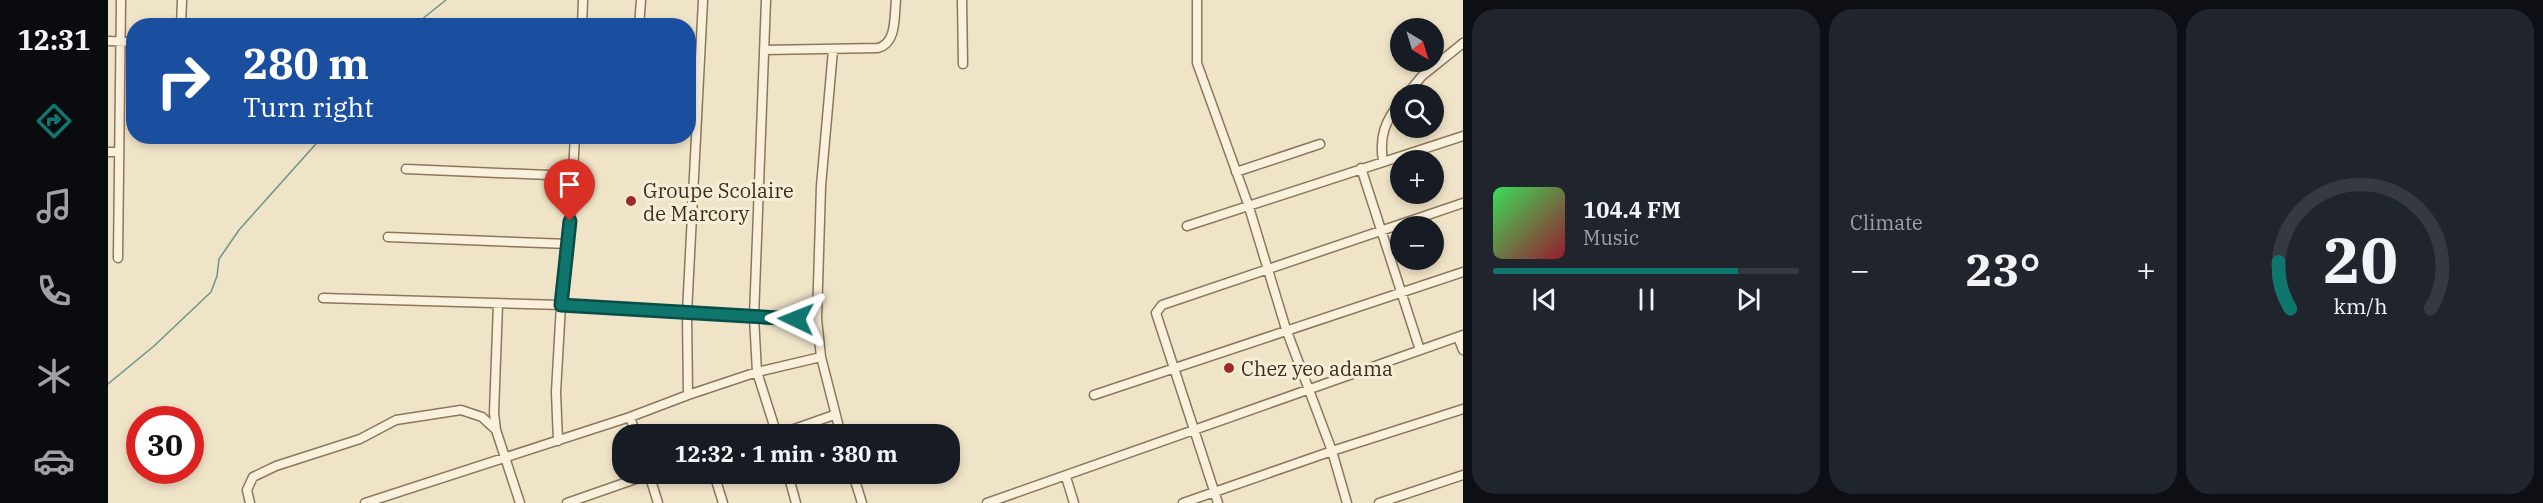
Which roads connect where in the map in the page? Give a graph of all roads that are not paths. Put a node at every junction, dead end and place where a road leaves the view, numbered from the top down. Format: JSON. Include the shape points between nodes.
{"nodes":[{"id":1,"x":121,"y":0,"type":"edge"},
{"id":2,"x":182,"y":0,"type":"edge"},
{"id":3,"x":583,"y":0,"type":"edge"},
{"id":4,"x":641,"y":0,"type":"edge"},
{"id":5,"x":703,"y":0,"type":"edge"},
{"id":6,"x":766,"y":0,"type":"edge"},
{"id":7,"x":896,"y":0,"type":"edge"},
{"id":8,"x":962,"y":0,"type":"edge"},
{"id":9,"x":1197,"y":0,"type":"edge"},
{"id":10,"x":181,"y":18,"type":"edge"},
{"id":11,"x":582,"y":18,"type":"edge"},
{"id":12,"x":640,"y":18,"type":"edge"},
{"id":13,"x":108,"y":41,"type":"edge"},
{"id":14,"x":118,"y":41,"type":"junction"},
{"id":15,"x":126,"y":42,"type":"edge"},
{"id":16,"x":1463,"y":43,"type":"edge"},
{"id":17,"x":764,"y":50,"type":"junction"},
{"id":18,"x":833,"y":50,"type":"junction"},
{"id":19,"x":963,"y":64,"type":"dead end"},
{"id":20,"x":1415,"y":84,"type":"edge"},
{"id":21,"x":1390,"y":117,"type":"edge"},
{"id":22,"x":1463,"y":136,"type":"edge"},
{"id":23,"x":696,"y":137,"type":"edge"},
{"id":24,"x":574,"y":144,"type":"edge"},
{"id":25,"x":696,"y":144,"type":"edge"},
{"id":26,"x":1320,"y":144,"type":"dead end"},
{"id":27,"x":108,"y":152,"type":"edge"},
{"id":28,"x":118,"y":152,"type":"junction"},
{"id":29,"x":1383,"y":161,"type":"junction"},
{"id":30,"x":1362,"y":168,"type":"junction"},
{"id":31,"x":406,"y":169,"type":"dead end"},
{"id":32,"x":1236,"y":172,"type":"junction"},
{"id":33,"x":572,"y":176,"type":"junction"},
{"id":34,"x":1463,"y":203,"type":"edge"},
{"id":35,"x":1248,"y":204,"type":"junction"},
{"id":36,"x":1188,"y":226,"type":"dead end"},
{"id":37,"x":1380,"y":231,"type":"junction"},
{"id":38,"x":388,"y":237,"type":"dead end"},
{"id":39,"x":569,"y":244,"type":"junction"},
{"id":40,"x":118,"y":258,"type":"dead end"},
{"id":41,"x":1268,"y":269,"type":"junction"},
{"id":42,"x":1463,"y":272,"type":"edge"},
{"id":43,"x":1401,"y":293,"type":"junction"},
{"id":44,"x":322,"y":298,"type":"dead end"},
{"id":45,"x":498,"y":304,"type":"junction"},
{"id":46,"x":561,"y":305,"type":"junction"},
{"id":47,"x":687,"y":313,"type":"junction"},
{"id":48,"x":754,"y":317,"type":"junction"},
{"id":49,"x":817,"y":319,"type":"junction"},
{"id":50,"x":1286,"y":329,"type":"junction"},
{"id":51,"x":1461,"y":336,"type":"edge"},
{"id":52,"x":1420,"y":350,"type":"junction"},
{"id":53,"x":1463,"y":350,"type":"edge"},
{"id":54,"x":821,"y":357,"type":"junction"},
{"id":55,"x":1174,"y":369,"type":"junction"},
{"id":56,"x":757,"y":372,"type":"junction"},
{"id":57,"x":1309,"y":389,"type":"junction"},
{"id":58,"x":688,"y":395,"type":"junction"},
{"id":59,"x":1094,"y":395,"type":"dead end"},
{"id":60,"x":1463,"y":409,"type":"edge"},
{"id":61,"x":834,"y":415,"type":"junction"},
{"id":62,"x":630,"y":417,"type":"junction"},
{"id":63,"x":632,"y":424,"type":"edge"},
{"id":64,"x":774,"y":424,"type":"edge"},
{"id":65,"x":808,"y":424,"type":"edge"},
{"id":66,"x":837,"y":424,"type":"edge"},
{"id":67,"x":496,"y":430,"type":"junction"},
{"id":68,"x":1194,"y":430,"type":"junction"},
{"id":69,"x":558,"y":441,"type":"junction"},
{"id":70,"x":1332,"y":451,"type":"junction"},
{"id":71,"x":506,"y":458,"type":"junction"},
{"id":72,"x":1463,"y":475,"type":"edge"},
{"id":73,"x":1066,"y":477,"type":"junction"},
{"id":74,"x":621,"y":484,"type":"edge"},
{"id":75,"x":652,"y":484,"type":"edge"},
{"id":76,"x":717,"y":484,"type":"edge"},
{"id":77,"x":791,"y":484,"type":"edge"},
{"id":78,"x":856,"y":484,"type":"edge"},
{"id":79,"x":1215,"y":492,"type":"junction"},
{"id":80,"x":993,"y":502,"type":"edge"},
{"id":81,"x":250,"y":503,"type":"edge"},
{"id":82,"x":365,"y":503,"type":"edge"},
{"id":83,"x":520,"y":503,"type":"edge"},
{"id":84,"x":567,"y":503,"type":"edge"},
{"id":85,"x":658,"y":503,"type":"edge"},
{"id":86,"x":723,"y":503,"type":"edge"},
{"id":87,"x":796,"y":503,"type":"edge"},
{"id":88,"x":862,"y":503,"type":"edge"},
{"id":89,"x":1074,"y":503,"type":"edge"},
{"id":90,"x":1183,"y":503,"type":"edge"},
{"id":91,"x":1218,"y":503,"type":"edge"},
{"id":92,"x":1347,"y":503,"type":"edge"},
{"id":93,"x":1379,"y":503,"type":"edge"}],
"edges":[{"from":1,"to":14,"type":"street"},
{"from":2,"to":10,"type":"street"},
{"from":3,"to":11,"type":"street"},
{"from":4,"to":12,"type":"street"},
{"from":5,"to":23,"type":"street"},
{"from":6,"to":17,"type":"street"},
{"from":7,"to":18,"type":"street","via":[[891,39],[886,46]]},
{"from":8,"to":19,"type":"street"},
{"from":9,"to":32,"type":"street","via":[[1197,63]]},
{"from":13,"to":14,"type":"street"},
{"from":14,"to":15,"type":"street"},
{"from":14,"to":28,"type":"street"},
{"from":16,"to":20,"type":"street"},
{"from":17,"to":18,"type":"street"},
{"from":17,"to":48,"type":"street"},
{"from":18,"to":49,"type":"street","via":[[820,186]]},
{"from":21,"to":29,"type":"street","via":[[1382,133]]},
{"from":22,"to":29,"type":"street"},
{"from":24,"to":33,"type":"street"},
{"from":25,"to":47,"type":"street"},
{"from":26,"to":32,"type":"street"},
{"from":27,"to":28,"type":"street"},
{"from":28,"to":40,"type":"street"},
{"from":29,"to":30,"type":"street"},
{"from":30,"to":35,"type":"street"},
{"from":30,"to":37,"type":"street"},
{"from":31,"to":33,"type":"street"},
{"from":32,"to":35,"type":"street"},
{"from":33,"to":39,"type":"street"},
{"from":34,"to":37,"type":"street"},
{"from":35,"to":36,"type":"street"},
{"from":35,"to":41,"type":"street"},
{"from":37,"to":41,"type":"street"},
{"from":37,"to":43,"type":"street"},
{"from":38,"to":39,"type":"street"},
{"from":39,"to":46,"type":"street"},
{"from":41,"to":50,"type":"street"},
{"from":41,"to":55,"type":"street","via":[[1158,309]]},
{"from":42,"to":43,"type":"street"},
{"from":43,"to":50,"type":"street"},
{"from":43,"to":52,"type":"street"},
{"from":44,"to":45,"type":"street"},
{"from":45,"to":46,"type":"street"},
{"from":45,"to":67,"type":"street"},
{"from":46,"to":47,"type":"street"},
{"from":46,"to":69,"type":"street","via":[[556,392]]},
{"from":47,"to":48,"type":"street"},
{"from":47,"to":58,"type":"street"},
{"from":48,"to":49,"type":"street"},
{"from":48,"to":56,"type":"street"},
{"from":49,"to":54,"type":"street"},
{"from":50,"to":55,"type":"street"},
{"from":50,"to":57,"type":"street"},
{"from":51,"to":52,"type":"street"},
{"from":51,"to":53,"type":"street"},
{"from":52,"to":57,"type":"street"},
{"from":54,"to":56,"type":"street"},
{"from":54,"to":61,"type":"street"},
{"from":55,"to":59,"type":"street"},
{"from":55,"to":68,"type":"street"},
{"from":56,"to":58,"type":"street"},
{"from":56,"to":64,"type":"street"},
{"from":57,"to":68,"type":"street"},
{"from":57,"to":70,"type":"street"},
{"from":58,"to":62,"type":"street"},
{"from":60,"to":70,"type":"street"},
{"from":61,"to":65,"type":"street"},
{"from":61,"to":66,"type":"street"},
{"from":62,"to":63,"type":"street"},
{"from":62,"to":69,"type":"street"},
{"from":67,"to":71,"type":"street"},
{"from":67,"to":81,"type":"street","via":[[482,417],[461,410],[396,420],[360,439],[253,477],[247,490]]},
{"from":68,"to":73,"type":"street"},
{"from":68,"to":79,"type":"street"},
{"from":69,"to":71,"type":"street"},
{"from":70,"to":79,"type":"street"},
{"from":70,"to":92,"type":"street"},
{"from":71,"to":82,"type":"street"},
{"from":71,"to":83,"type":"street"},
{"from":72,"to":93,"type":"street"},
{"from":73,"to":80,"type":"street"},
{"from":73,"to":89,"type":"street"},
{"from":74,"to":84,"type":"street"},
{"from":75,"to":85,"type":"street"},
{"from":76,"to":86,"type":"street"},
{"from":77,"to":87,"type":"street"},
{"from":78,"to":88,"type":"street"},
{"from":79,"to":90,"type":"street"},
{"from":79,"to":91,"type":"street"}]}
